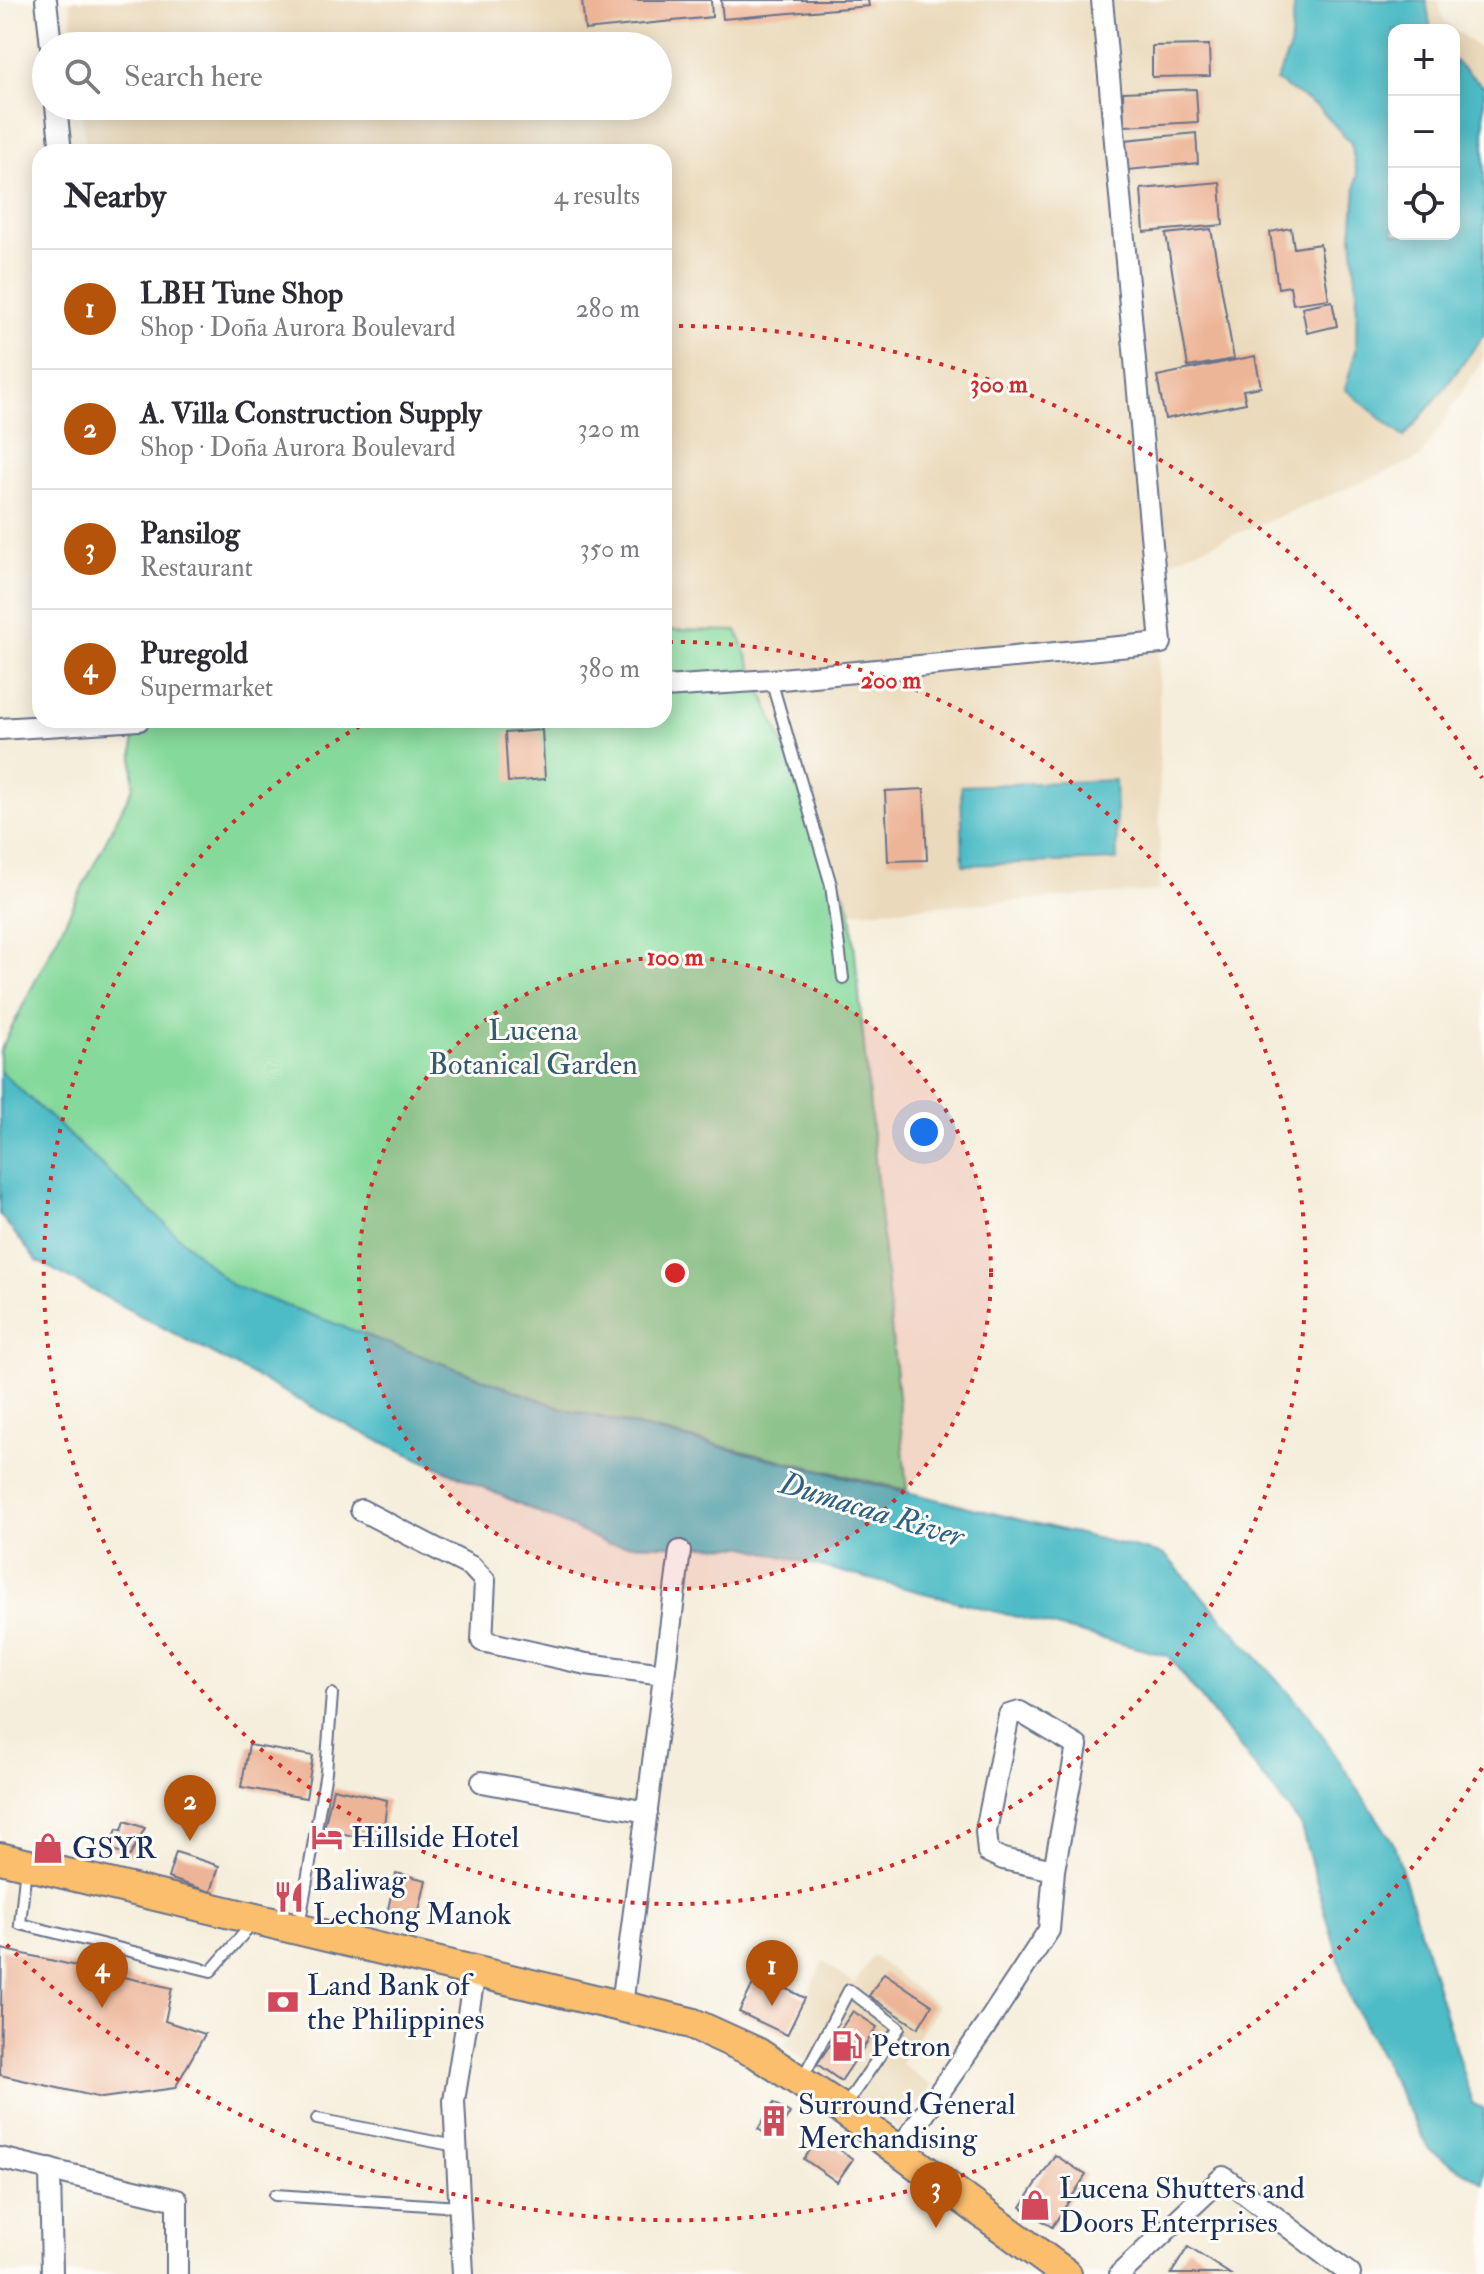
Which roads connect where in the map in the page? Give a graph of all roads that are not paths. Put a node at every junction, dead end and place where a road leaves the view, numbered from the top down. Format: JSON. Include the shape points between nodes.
{"nodes":[{"id":1,"x":46,"y":0,"type":"edge"},
{"id":2,"x":1102,"y":0,"type":"edge"},
{"id":3,"x":49,"y":32,"type":"edge"},
{"id":4,"x":58,"y":120,"type":"edge"},
{"id":5,"x":60,"y":144,"type":"edge"},
{"id":6,"x":771,"y":680,"type":"junction"},
{"id":7,"x":672,"y":686,"type":"edge"},
{"id":8,"x":32,"y":727,"type":"edge"},
{"id":9,"x":0,"y":729,"type":"edge"},
{"id":10,"x":843,"y":978,"type":"dead end"},
{"id":11,"x":361,"y":1510,"type":"dead end"},
{"id":12,"x":680,"y":1551,"type":"dead end"},
{"id":13,"x":664,"y":1674,"type":"junction"},
{"id":14,"x":332,"y":1694,"type":"dead end"},
{"id":15,"x":482,"y":1782,"type":"dead end"},
{"id":16,"x":647,"y":1812,"type":"junction"},
{"id":17,"x":13,"y":1861,"type":"edge"},
{"id":18,"x":1054,"y":1870,"type":"junction"},
{"id":19,"x":258,"y":1918,"type":"junction"},
{"id":20,"x":299,"y":1928,"type":"junction"},
{"id":21,"x":475,"y":1971,"type":"junction"},
{"id":22,"x":622,"y":2005,"type":"junction"},
{"id":23,"x":801,"y":2081,"type":"junction"},
{"id":24,"x":842,"y":2109,"type":"junction"},
{"id":25,"x":317,"y":2119,"type":"dead end"},
{"id":26,"x":456,"y":2146,"type":"junction"},
{"id":27,"x":899,"y":2150,"type":"junction"},
{"id":28,"x":0,"y":2158,"type":"edge"},
{"id":29,"x":50,"y":2169,"type":"junction"},
{"id":30,"x":275,"y":2195,"type":"dead end"},
{"id":31,"x":459,"y":2207,"type":"junction"},
{"id":32,"x":52,"y":2274,"type":"edge"},
{"id":33,"x":177,"y":2274,"type":"edge"},
{"id":34,"x":463,"y":2274,"type":"edge"},
{"id":35,"x":1066,"y":2274,"type":"edge"},
{"id":36,"x":1120,"y":2274,"type":"edge"},
{"id":37,"x":1350,"y":2274,"type":"edge"}],
"edges":[{"from":1,"to":3,"type":"street"},
{"from":2,"to":6,"type":"street","via":[[1161,643]]},
{"from":4,"to":5,"type":"street"},
{"from":6,"to":7,"type":"street"},
{"from":6,"to":10,"type":"lane","via":[[831,885]]},
{"from":8,"to":9,"type":"street"},
{"from":11,"to":13,"type":"street","via":[[472,1567],[485,1581],[482,1641],[586,1664]]},
{"from":12,"to":13,"type":"street"},
{"from":13,"to":16,"type":"street"},
{"from":14,"to":20,"type":"lane","via":[[326,1772]]},
{"from":15,"to":16,"type":"street"},
{"from":16,"to":22,"type":"street"},
{"from":17,"to":19,"type":"main road"},
{"from":17,"to":19,"type":"lane","via":[[20,1924],[211,1971]]},
{"from":18,"to":18,"type":"street","via":[[1077,1746],[1020,1712],[1009,1715],[986,1831],[988,1852]]},
{"from":18,"to":27,"type":"street","via":[[1049,1930]]},
{"from":19,"to":20,"type":"main road"},
{"from":20,"to":21,"type":"main road"},
{"from":21,"to":22,"type":"main road"},
{"from":21,"to":26,"type":"street","via":[[454,2101]]},
{"from":22,"to":23,"type":"main road","via":[[691,2023],[757,2053]]},
{"from":23,"to":24,"type":"main road"},
{"from":23,"to":24,"type":"lane","via":[[849,1990],[899,2028]]},
{"from":24,"to":27,"type":"main road"},
{"from":25,"to":26,"type":"lane"},
{"from":26,"to":31,"type":"street"},
{"from":27,"to":35,"type":"main road"},
{"from":28,"to":29,"type":"street"},
{"from":29,"to":32,"type":"street"},
{"from":29,"to":33,"type":"street","via":[[177,2200]]},
{"from":30,"to":31,"type":"lane"},
{"from":31,"to":34,"type":"street"},
{"from":36,"to":37,"type":"street","via":[[1223,2177]]}]}
